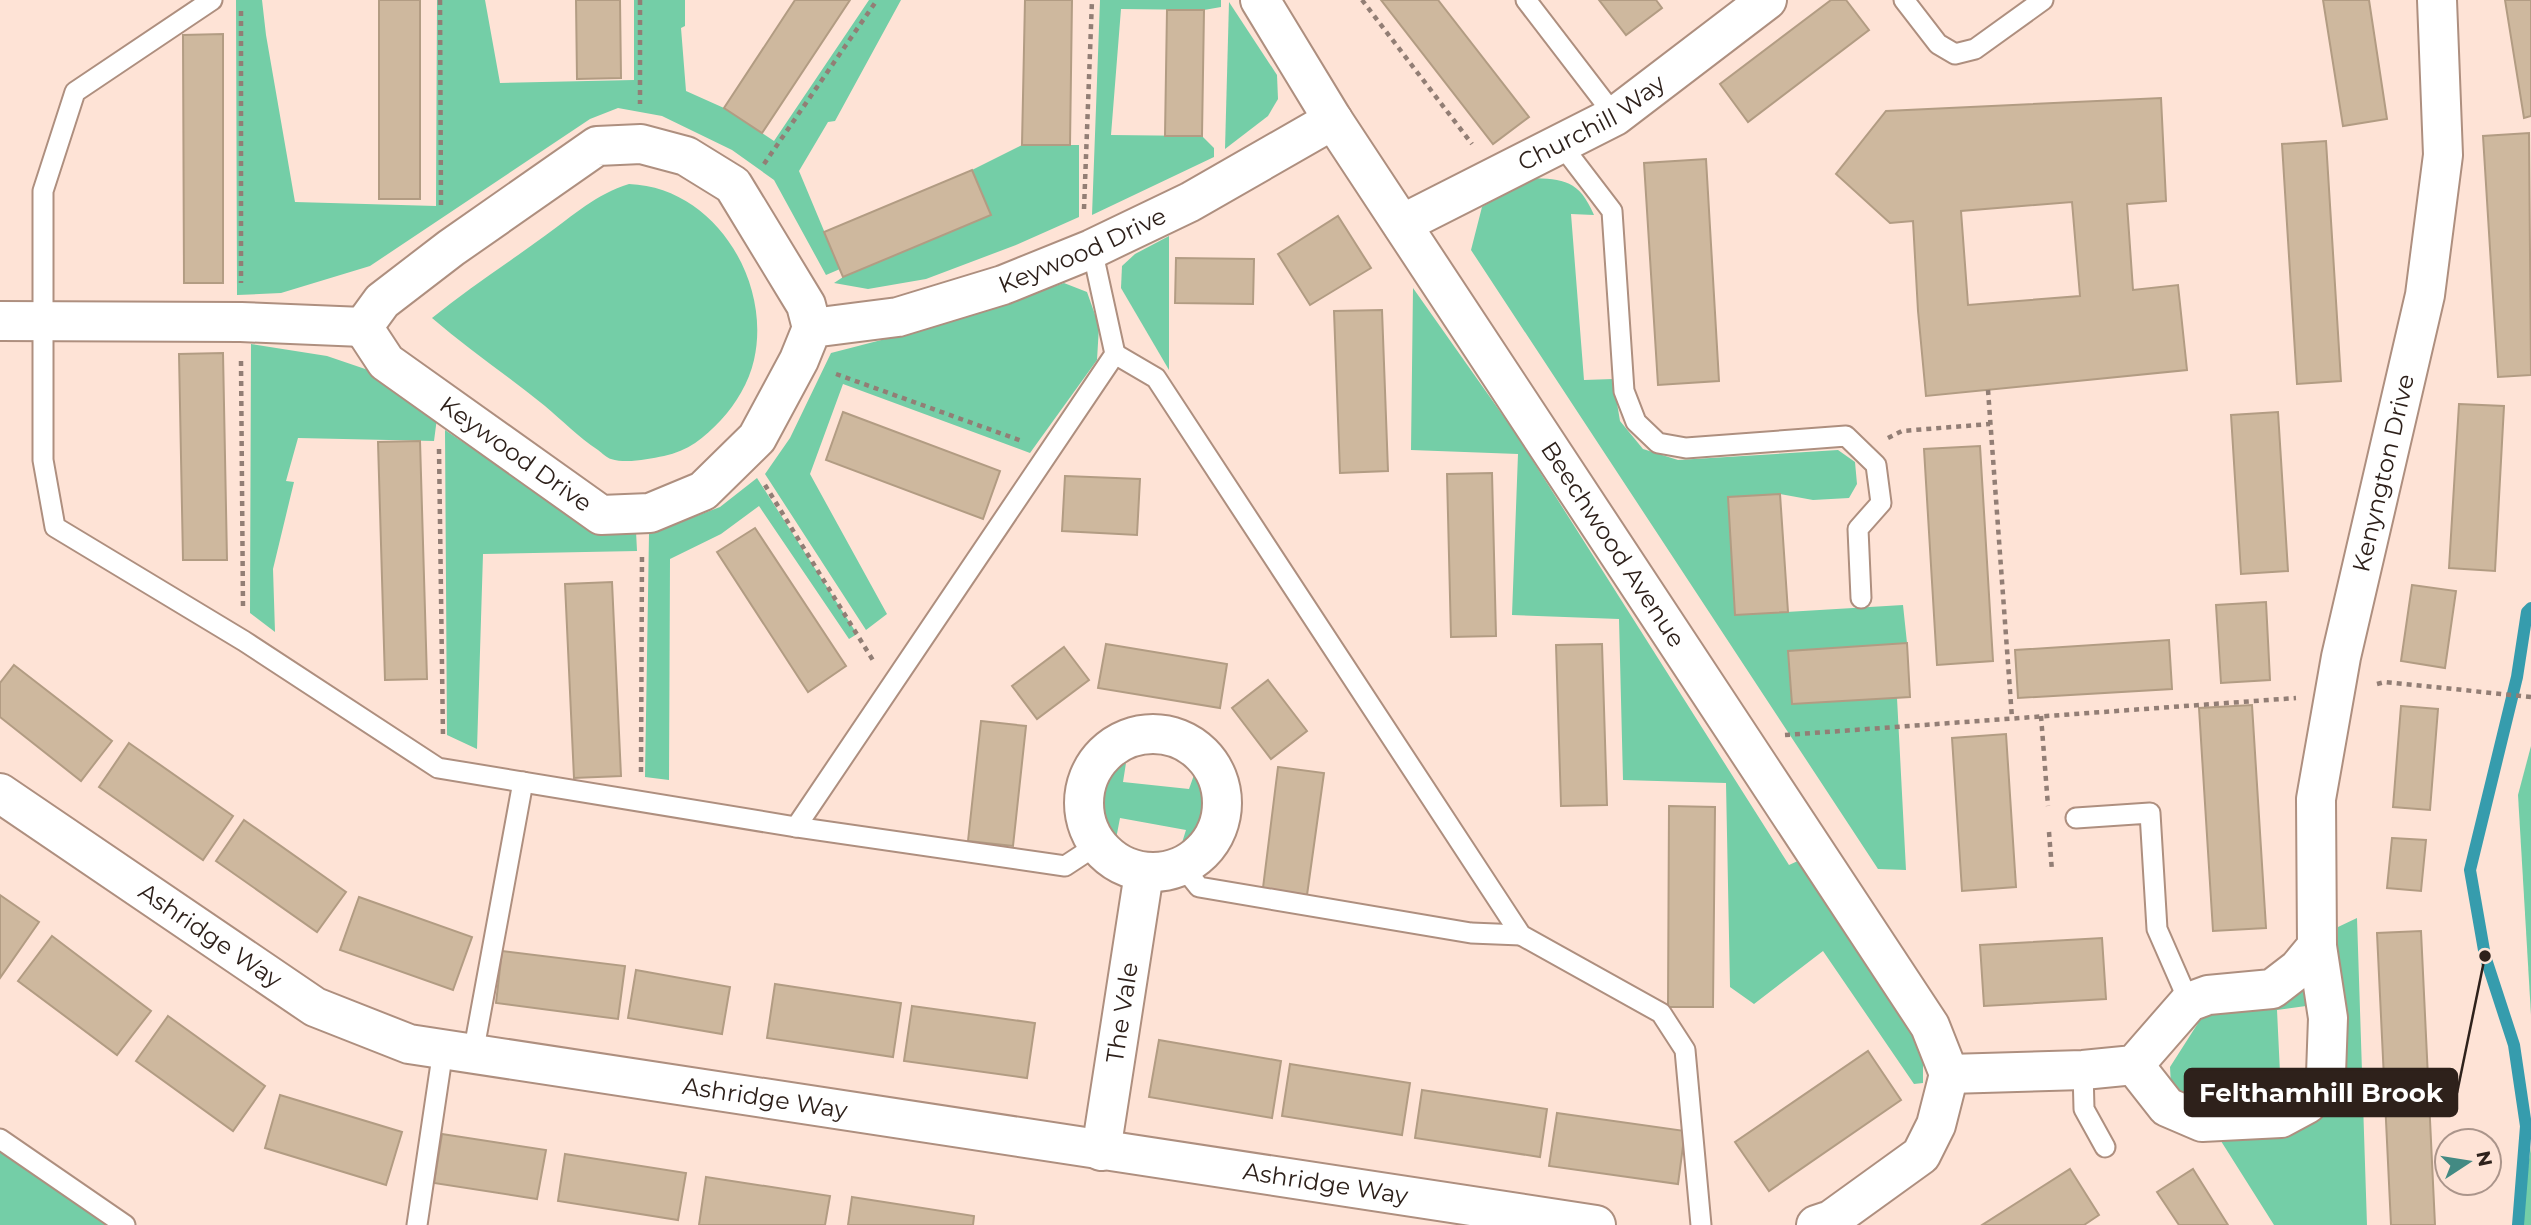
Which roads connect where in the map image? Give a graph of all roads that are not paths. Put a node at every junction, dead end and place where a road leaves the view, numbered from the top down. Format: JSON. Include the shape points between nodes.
{"nodes":[{"id":1,"x":212,"y":0,"type":"edge"},
{"id":2,"x":1260,"y":0,"type":"edge"},
{"id":3,"x":1526,"y":0,"type":"edge"},
{"id":4,"x":1767,"y":0,"type":"edge"},
{"id":5,"x":1904,"y":0,"type":"edge"},
{"id":6,"x":2043,"y":0,"type":"edge"},
{"id":7,"x":2437,"y":0,"type":"edge"},
{"id":8,"x":1615,"y":116,"type":"junction"},
{"id":9,"x":1333,"y":120,"type":"junction"},
{"id":10,"x":1560,"y":143,"type":"junction"},
{"id":11,"x":1402,"y":224,"type":"junction"},
{"id":12,"x":1087,"y":251,"type":"junction"},
{"id":13,"x":0,"y":321,"type":"edge"},
{"id":14,"x":42,"y":321,"type":"junction"},
{"id":15,"x":363,"y":327,"type":"junction"},
{"id":16,"x":805,"y":344,"type":"junction"},
{"id":17,"x":1115,"y":354,"type":"junction"},
{"id":18,"x":1861,"y":598,"type":"dead end"},
{"id":19,"x":523,"y":782,"type":"junction"},
{"id":20,"x":0,"y":793,"type":"edge"},
{"id":21,"x":2076,"y":818,"type":"dead end"},
{"id":22,"x":796,"y":827,"type":"junction"},
{"id":23,"x":1097,"y":845,"type":"junction"},
{"id":24,"x":1183,"y":867,"type":"junction"},
{"id":25,"x":1144,"y":873,"type":"junction"},
{"id":26,"x":1521,"y":935,"type":"junction"},
{"id":27,"x":2317,"y":946,"type":"junction"},
{"id":28,"x":2189,"y":1002,"type":"junction"},
{"id":29,"x":458,"y":1052,"type":"junction"},
{"id":30,"x":2134,"y":1065,"type":"junction"},
{"id":31,"x":2083,"y":1070,"type":"junction"},
{"id":32,"x":1946,"y":1085,"type":"junction"},
{"id":33,"x":0,"y":1139,"type":"edge"},
{"id":34,"x":2105,"y":1147,"type":"dead end"},
{"id":35,"x":1101,"y":1151,"type":"junction"},
{"id":36,"x":125,"y":1225,"type":"edge"},
{"id":37,"x":417,"y":1225,"type":"edge"},
{"id":38,"x":1596,"y":1225,"type":"edge"},
{"id":39,"x":1701,"y":1225,"type":"edge"},
{"id":40,"x":1816,"y":1225,"type":"edge"}],
"edges":[{"from":1,"to":14,"type":"lane","via":[[75,92],[43,191]]},
{"from":2,"to":9,"type":"street","name":"Beechwood Avenue"},
{"from":3,"to":8,"type":"lane"},
{"from":4,"to":8,"type":"street","name":"Churchill Way"},
{"from":5,"to":6,"type":"lane","via":[[1938,44],[1955,54],[1975,49]]},
{"from":7,"to":27,"type":"street","name":"Kenyngton Drive","via":[[2443,155],[2425,295],[2334,695],[2316,799]]},
{"from":8,"to":10,"type":"street","name":"Churchill Way"},
{"from":9,"to":11,"type":"street","name":"Beechwood Avenue"},
{"from":9,"to":12,"type":"street","name":"Keywood Drive","via":[[1190,202]]},
{"from":10,"to":11,"type":"street","name":"Churchill Way"},
{"from":10,"to":18,"type":"lane","via":[[1612,211],[1624,391],[1636,422],[1658,443],[1686,448],[1846,436],[1876,465],[1881,503],[1858,529]]},
{"from":11,"to":32,"type":"street","name":"Beechwood Avenue","via":[[1930,1026]]},
{"from":12,"to":16,"type":"street","name":"Keywood Drive","via":[[1003,285]]},
{"from":12,"to":17,"type":"lane"},
{"from":13,"to":14,"type":"street"},
{"from":14,"to":15,"type":"street"},
{"from":14,"to":19,"type":"lane","via":[[43,460],[55,527],[244,641],[438,768]]},
{"from":15,"to":16,"type":"street","name":"Keywood Drive","via":[[386,362],[601,514],[650,513],[703,491],[757,438]]},
{"from":15,"to":16,"type":"street","via":[[382,301],[597,146],[640,144],[686,156],[733,185],[806,305]]},
{"from":17,"to":22,"type":"lane"},
{"from":17,"to":26,"type":"lane","via":[[1156,377]]},
{"from":19,"to":22,"type":"lane"},
{"from":19,"to":29,"type":"lane"},
{"from":20,"to":29,"type":"street","name":"Ashridge Way","via":[[316,1007],[409,1044]]},
{"from":21,"to":28,"type":"lane","via":[[2150,813],[2157,929]]},
{"from":22,"to":23,"type":"lane","via":[[1065,866]]},
{"from":23,"to":24,"type":"street","via":[[1083,802],[1087,779],[1098,760],[1116,744],[1136,735],[1159,733],[1200,751],[1215,769],[1222,791],[1216,835],[1202,854]]},
{"from":23,"to":25,"type":"street","via":[[1118,863]]},
{"from":24,"to":25,"type":"street"},
{"from":24,"to":26,"type":"lane","via":[[1199,887],[1471,933]]},
{"from":25,"to":35,"type":"street","name":"The Vale"},
{"from":26,"to":39,"type":"lane","via":[[1661,1013],[1685,1050]]},
{"from":27,"to":28,"type":"street","via":[[2298,969],[2272,989],[2208,995]]},
{"from":27,"to":30,"type":"street","name":"Kenyngton Drive","via":[[2328,1018],[2326,1074],[2307,1104],[2281,1118],[2202,1122],[2167,1107]]},
{"from":28,"to":30,"type":"street"},
{"from":29,"to":35,"type":"street","name":"Ashridge Way"},
{"from":29,"to":37,"type":"lane"},
{"from":30,"to":31,"type":"street"},
{"from":31,"to":32,"type":"street"},
{"from":31,"to":34,"type":"lane","via":[[2084,1109]]},
{"from":32,"to":40,"type":"street","via":[[1936,1125],[1921,1155],[1830,1220]]},
{"from":33,"to":36,"type":"lane"},
{"from":35,"to":38,"type":"street","name":"Ashridge Way"}]}
